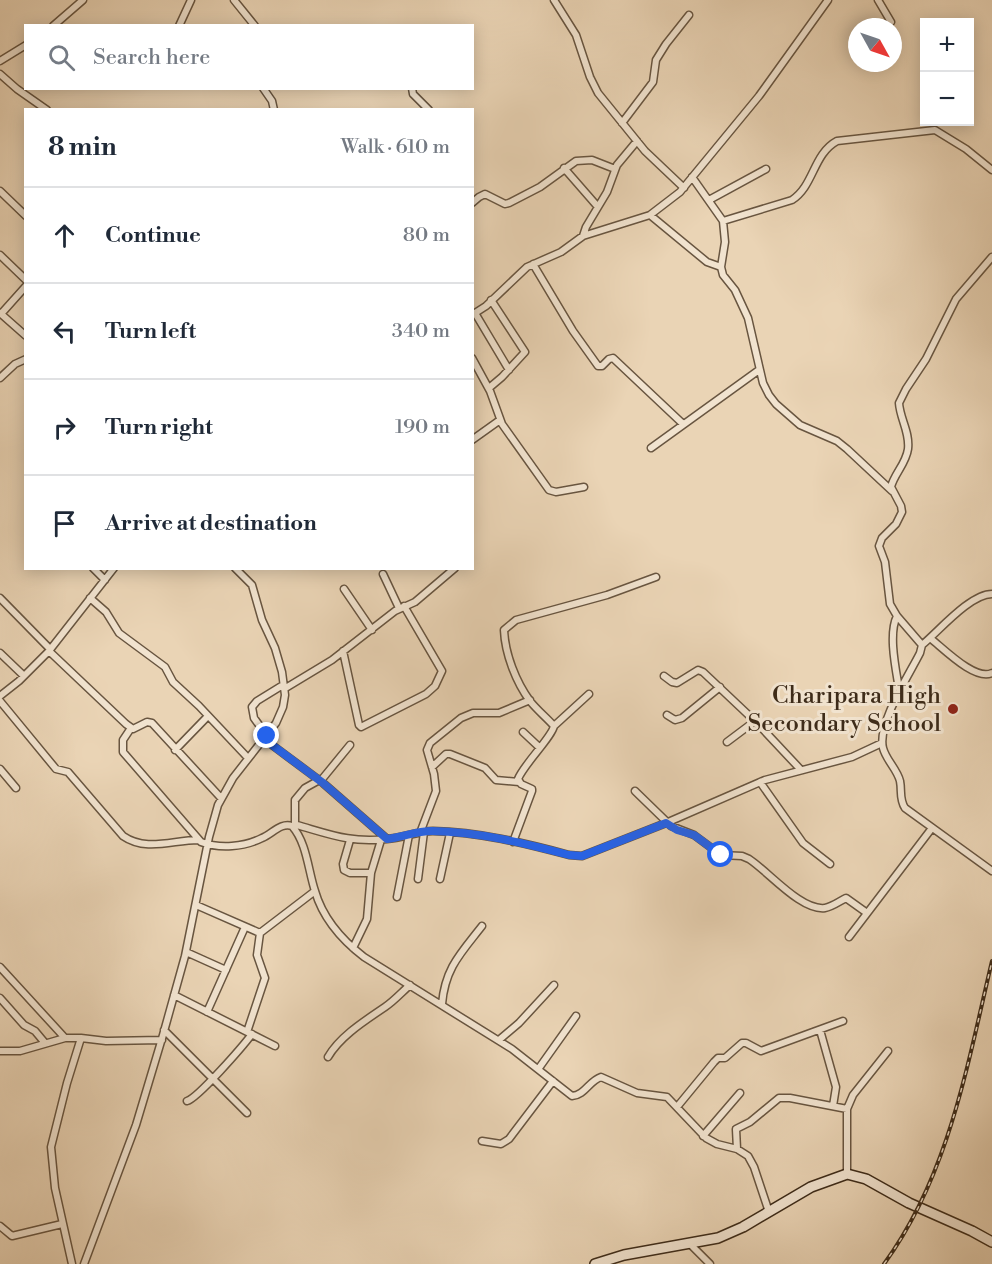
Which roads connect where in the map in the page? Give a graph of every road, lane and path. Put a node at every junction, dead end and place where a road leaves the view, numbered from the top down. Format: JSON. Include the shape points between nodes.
{"nodes":[{"id":1,"x":83,"y":0,"type":"edge"},
{"id":2,"x":190,"y":0,"type":"edge"},
{"id":3,"x":234,"y":0,"type":"edge"},
{"id":4,"x":554,"y":0,"type":"edge"},
{"id":5,"x":828,"y":0,"type":"edge"},
{"id":6,"x":878,"y":0,"type":"edge"},
{"id":7,"x":689,"y":15,"type":"dead end"},
{"id":8,"x":889,"y":18,"type":"edge"},
{"id":9,"x":55,"y":24,"type":"edge"},
{"id":10,"x":180,"y":24,"type":"edge"},
{"id":11,"x":253,"y":24,"type":"edge"},
{"id":12,"x":24,"y":46,"type":"edge"},
{"id":13,"x":0,"y":61,"type":"edge"},
{"id":14,"x":0,"y":74,"type":"edge"},
{"id":15,"x":264,"y":90,"type":"edge"},
{"id":16,"x":412,"y":90,"type":"edge"},
{"id":17,"x":44,"y":108,"type":"edge"},
{"id":18,"x":274,"y":108,"type":"edge"},
{"id":19,"x":427,"y":108,"type":"edge"},
{"id":20,"x":622,"y":123,"type":"junction"},
{"id":21,"x":637,"y":141,"type":"junction"},
{"id":22,"x":564,"y":168,"type":"junction"},
{"id":23,"x":615,"y":169,"type":"junction"},
{"id":24,"x":765,"y":169,"type":"dead end"},
{"id":25,"x":992,"y":170,"type":"edge"},
{"id":26,"x":692,"y":177,"type":"junction"},
{"id":27,"x":684,"y":188,"type":"junction"},
{"id":28,"x":0,"y":191,"type":"edge"},
{"id":29,"x":709,"y":200,"type":"junction"},
{"id":30,"x":474,"y":201,"type":"edge"},
{"id":31,"x":598,"y":207,"type":"junction"},
{"id":32,"x":24,"y":214,"type":"edge"},
{"id":33,"x":650,"y":215,"type":"junction"},
{"id":34,"x":723,"y":221,"type":"junction"},
{"id":35,"x":584,"y":236,"type":"junction"},
{"id":36,"x":0,"y":255,"type":"edge"},
{"id":37,"x":991,"y":259,"type":"edge"},
{"id":38,"x":533,"y":264,"type":"junction"},
{"id":39,"x":721,"y":267,"type":"junction"},
{"id":40,"x":24,"y":278,"type":"edge"},
{"id":41,"x":24,"y":288,"type":"edge"},
{"id":42,"x":491,"y":300,"type":"junction"},
{"id":43,"x":0,"y":314,"type":"edge"},
{"id":44,"x":474,"y":314,"type":"edge"},
{"id":45,"x":24,"y":334,"type":"edge"},
{"id":46,"x":24,"y":360,"type":"edge"},
{"id":47,"x":474,"y":362,"type":"edge"},
{"id":48,"x":508,"y":370,"type":"junction"},
{"id":49,"x":759,"y":370,"type":"junction"},
{"id":50,"x":0,"y":378,"type":"edge"},
{"id":51,"x":489,"y":388,"type":"junction"},
{"id":52,"x":500,"y":420,"type":"junction"},
{"id":53,"x":683,"y":424,"type":"junction"},
{"id":54,"x":474,"y":439,"type":"edge"},
{"id":55,"x":651,"y":448,"type":"dead end"},
{"id":56,"x":584,"y":487,"type":"dead end"},
{"id":57,"x":892,"y":491,"type":"junction"},
{"id":58,"x":95,"y":570,"type":"edge"},
{"id":59,"x":112,"y":570,"type":"edge"},
{"id":60,"x":238,"y":570,"type":"edge"},
{"id":61,"x":453,"y":570,"type":"edge"},
{"id":62,"x":383,"y":574,"type":"dead end"},
{"id":63,"x":657,"y":577,"type":"dead end"},
{"id":64,"x":105,"y":580,"type":"junction"},
{"id":65,"x":344,"y":589,"type":"dead end"},
{"id":66,"x":992,"y":594,"type":"edge"},
{"id":67,"x":0,"y":598,"type":"edge"},
{"id":68,"x":90,"y":598,"type":"junction"},
{"id":69,"x":401,"y":607,"type":"junction"},
{"id":70,"x":897,"y":616,"type":"junction"},
{"id":71,"x":372,"y":630,"type":"junction"},
{"id":72,"x":930,"y":638,"type":"junction"},
{"id":73,"x":922,"y":645,"type":"junction"},
{"id":74,"x":50,"y":650,"type":"junction"},
{"id":75,"x":343,"y":651,"type":"junction"},
{"id":76,"x":0,"y":653,"type":"edge"},
{"id":77,"x":992,"y":673,"type":"edge"},
{"id":78,"x":24,"y":676,"type":"junction"},
{"id":79,"x":664,"y":676,"type":"dead end"},
{"id":80,"x":284,"y":687,"type":"junction"},
{"id":81,"x":720,"y":687,"type":"junction"},
{"id":82,"x":899,"y":690,"type":"junction"},
{"id":83,"x":589,"y":694,"type":"dead end"},
{"id":84,"x":0,"y":696,"type":"edge"},
{"id":85,"x":530,"y":700,"type":"junction"},
{"id":86,"x":0,"y":701,"type":"edge"},
{"id":87,"x":667,"y":714,"type":"dead end"},
{"id":88,"x":208,"y":716,"type":"junction"},
{"id":89,"x":755,"y":721,"type":"junction"},
{"id":90,"x":554,"y":726,"type":"junction"},
{"id":91,"x":131,"y":728,"type":"junction"},
{"id":92,"x":523,"y":732,"type":"dead end"},
{"id":93,"x":265,"y":737,"type":"junction"},
{"id":94,"x":727,"y":742,"type":"dead end"},
{"id":95,"x":882,"y":743,"type":"junction"},
{"id":96,"x":350,"y":746,"type":"dead end"},
{"id":97,"x":539,"y":747,"type":"junction"},
{"id":98,"x":175,"y":750,"type":"junction"},
{"id":99,"x":248,"y":758,"type":"junction"},
{"id":100,"x":432,"y":767,"type":"junction"},
{"id":101,"x":0,"y":769,"type":"edge"},
{"id":102,"x":801,"y":770,"type":"junction"},
{"id":103,"x":319,"y":780,"type":"junction"},
{"id":104,"x":519,"y":782,"type":"junction"},
{"id":105,"x":760,"y":782,"type":"junction"},
{"id":106,"x":16,"y":788,"type":"dead end"},
{"id":107,"x":635,"y":791,"type":"dead end"},
{"id":108,"x":221,"y":798,"type":"junction"},
{"id":109,"x":666,"y":823,"type":"junction"},
{"id":110,"x":294,"y":826,"type":"junction"},
{"id":111,"x":932,"y":828,"type":"junction"},
{"id":112,"x":422,"y":832,"type":"junction"},
{"id":113,"x":450,"y":833,"type":"junction"},
{"id":114,"x":409,"y":835,"type":"junction"},
{"id":115,"x":198,"y":840,"type":"junction"},
{"id":116,"x":350,"y":840,"type":"junction"},
{"id":117,"x":384,"y":840,"type":"junction"},
{"id":118,"x":513,"y":842,"type":"junction"},
{"id":119,"x":208,"y":844,"type":"junction"},
{"id":120,"x":830,"y":864,"type":"dead end"},
{"id":121,"x":992,"y":871,"type":"edge"},
{"id":122,"x":371,"y":873,"type":"junction"},
{"id":123,"x":418,"y":879,"type":"dead end"},
{"id":124,"x":440,"y":879,"type":"dead end"},
{"id":125,"x":315,"y":891,"type":"junction"},
{"id":126,"x":397,"y":897,"type":"dead end"},
{"id":127,"x":196,"y":905,"type":"junction"},
{"id":128,"x":867,"y":913,"type":"junction"},
{"id":129,"x":482,"y":926,"type":"dead end"},
{"id":130,"x":245,"y":927,"type":"junction"},
{"id":131,"x":260,"y":933,"type":"junction"},
{"id":132,"x":849,"y":937,"type":"dead end"},
{"id":133,"x":353,"y":948,"type":"junction"},
{"id":134,"x":186,"y":952,"type":"junction"},
{"id":135,"x":0,"y":967,"type":"edge"},
{"id":136,"x":226,"y":970,"type":"junction"},
{"id":137,"x":3,"y":974,"type":"edge"},
{"id":138,"x":410,"y":985,"type":"junction"},
{"id":139,"x":554,"y":985,"type":"dead end"},
{"id":140,"x":174,"y":995,"type":"junction"},
{"id":141,"x":0,"y":998,"type":"edge"},
{"id":142,"x":442,"y":1004,"type":"junction"},
{"id":143,"x":207,"y":1012,"type":"junction"},
{"id":144,"x":576,"y":1016,"type":"dead end"},
{"id":145,"x":843,"y":1021,"type":"dead end"},
{"id":146,"x":164,"y":1030,"type":"junction"},
{"id":147,"x":820,"y":1030,"type":"junction"},
{"id":148,"x":249,"y":1033,"type":"junction"},
{"id":149,"x":65,"y":1038,"type":"junction"},
{"id":150,"x":81,"y":1038,"type":"junction"},
{"id":151,"x":162,"y":1040,"type":"junction"},
{"id":152,"x":499,"y":1040,"type":"junction"},
{"id":153,"x":45,"y":1043,"type":"junction"},
{"id":154,"x":275,"y":1046,"type":"dead end"},
{"id":155,"x":0,"y":1051,"type":"edge"},
{"id":156,"x":888,"y":1051,"type":"dead end"},
{"id":157,"x":328,"y":1057,"type":"dead end"},
{"id":158,"x":538,"y":1068,"type":"junction"},
{"id":159,"x":213,"y":1077,"type":"junction"},
{"id":160,"x":553,"y":1081,"type":"junction"},
{"id":161,"x":740,"y":1093,"type":"dead end"},
{"id":162,"x":187,"y":1101,"type":"dead end"},
{"id":163,"x":676,"y":1107,"type":"junction"},
{"id":164,"x":832,"y":1107,"type":"junction"},
{"id":165,"x":847,"y":1109,"type":"junction"},
{"id":166,"x":247,"y":1113,"type":"dead end"},
{"id":167,"x":703,"y":1136,"type":"junction"},
{"id":168,"x":482,"y":1141,"type":"dead end"},
{"id":169,"x":737,"y":1149,"type":"junction"},
{"id":170,"x":847,"y":1174,"type":"junction"},
{"id":171,"x":770,"y":1212,"type":"junction"},
{"id":172,"x":62,"y":1224,"type":"junction"},
{"id":173,"x":0,"y":1226,"type":"edge"},
{"id":174,"x":992,"y":1242,"type":"edge"},
{"id":175,"x":690,"y":1244,"type":"junction"},
{"id":176,"x":72,"y":1264,"type":"edge"},
{"id":177,"x":84,"y":1264,"type":"edge"},
{"id":178,"x":595,"y":1264,"type":"edge"},
{"id":179,"x":710,"y":1264,"type":"edge"}],
"edges":[{"from":1,"to":9,"type":"street"},
{"from":2,"to":10,"type":"street"},
{"from":3,"to":11,"type":"street"},
{"from":4,"to":20,"type":"street","via":[[576,35],[598,93]]},
{"from":5,"to":26,"type":"street","via":[[759,96]]},
{"from":6,"to":8,"type":"street"},
{"from":7,"to":20,"type":"street","via":[[656,60],[653,82]]},
{"from":12,"to":13,"type":"street"},
{"from":14,"to":17,"type":"street"},
{"from":15,"to":18,"type":"street"},
{"from":16,"to":19,"type":"street"},
{"from":20,"to":21,"type":"street"},
{"from":21,"to":23,"type":"street"},
{"from":21,"to":27,"type":"street"},
{"from":22,"to":23,"type":"street","via":[[584,159]]},
{"from":22,"to":30,"type":"street","via":[[540,187],[509,203],[485,194]]},
{"from":22,"to":31,"type":"street"},
{"from":23,"to":31,"type":"street"},
{"from":24,"to":29,"type":"street"},
{"from":25,"to":34,"type":"street","via":[[931,130],[837,141],[821,154],[799,196]]},
{"from":26,"to":27,"type":"street"},
{"from":26,"to":29,"type":"street"},
{"from":27,"to":33,"type":"street"},
{"from":28,"to":32,"type":"street"},
{"from":29,"to":34,"type":"street"},
{"from":31,"to":35,"type":"street"},
{"from":33,"to":35,"type":"street"},
{"from":33,"to":39,"type":"street","via":[[707,262]]},
{"from":34,"to":39,"type":"street"},
{"from":35,"to":38,"type":"street"},
{"from":36,"to":40,"type":"street"},
{"from":37,"to":57,"type":"street","via":[[960,292],[899,403],[908,451]]},
{"from":38,"to":42,"type":"street"},
{"from":38,"to":53,"type":"street","via":[[598,366],[614,358]]},
{"from":39,"to":49,"type":"street","via":[[748,318]]},
{"from":41,"to":43,"type":"street"},
{"from":42,"to":44,"type":"street"},
{"from":42,"to":48,"type":"street","via":[[525,352]]},
{"from":43,"to":45,"type":"street"},
{"from":44,"to":48,"type":"street"},
{"from":46,"to":50,"type":"street"},
{"from":47,"to":51,"type":"street"},
{"from":48,"to":51,"type":"street"},
{"from":49,"to":53,"type":"street"},
{"from":49,"to":57,"type":"street","via":[[776,404],[800,424],[837,441]]},
{"from":51,"to":52,"type":"street"},
{"from":52,"to":54,"type":"street"},
{"from":52,"to":56,"type":"street","via":[[549,490]]},
{"from":53,"to":55,"type":"street"},
{"from":57,"to":70,"type":"street","via":[[902,512],[879,546],[890,604]]},
{"from":58,"to":64,"type":"street"},
{"from":59,"to":64,"type":"street"},
{"from":60,"to":80,"type":"street","via":[[254,591],[275,648]]},
{"from":61,"to":69,"type":"street","via":[[419,599]]},
{"from":62,"to":69,"type":"street"},
{"from":63,"to":85,"type":"street","via":[[508,625],[504,630],[512,664]]},
{"from":64,"to":68,"type":"street"},
{"from":65,"to":71,"type":"street"},
{"from":66,"to":72,"type":"street","via":[[973,600]]},
{"from":67,"to":74,"type":"street"},
{"from":68,"to":74,"type":"street"},
{"from":68,"to":88,"type":"street","via":[[106,612],[119,633],[165,667],[173,682]]},
{"from":69,"to":71,"type":"street"},
{"from":69,"to":75,"type":"street","via":[[442,671],[426,694],[362,727]]},
{"from":70,"to":73,"type":"street"},
{"from":70,"to":82,"type":"street","via":[[894,652]]},
{"from":71,"to":75,"type":"street"},
{"from":72,"to":73,"type":"street"},
{"from":72,"to":77,"type":"street","via":[[980,675]]},
{"from":73,"to":82,"type":"street"},
{"from":74,"to":78,"type":"street"},
{"from":74,"to":91,"type":"street"},
{"from":75,"to":80,"type":"street"},
{"from":76,"to":78,"type":"street"},
{"from":78,"to":84,"type":"street"},
{"from":79,"to":81,"type":"street","via":[[676,683],[698,670]]},
{"from":80,"to":93,"type":"street","via":[[280,715]]},
{"from":80,"to":93,"type":"street","via":[[252,707]]},
{"from":81,"to":87,"type":"street","via":[[682,718],[675,720]]},
{"from":81,"to":89,"type":"street"},
{"from":82,"to":95,"type":"street"},
{"from":83,"to":90,"type":"street"},
{"from":85,"to":90,"type":"street"},
{"from":85,"to":100,"type":"street","via":[[499,712],[473,713],[461,718],[430,743],[427,750]]},
{"from":86,"to":115,"type":"street","via":[[56,769],[68,772],[131,841],[145,845]]},
{"from":88,"to":98,"type":"street"},
{"from":88,"to":99,"type":"street"},
{"from":89,"to":94,"type":"street"},
{"from":89,"to":102,"type":"street"},
{"from":90,"to":97,"type":"street"},
{"from":91,"to":98,"type":"street","via":[[150,721]]},
{"from":91,"to":115,"type":"street","via":[[123,740],[123,752]]},
{"from":92,"to":97,"type":"street"},
{"from":93,"to":99,"type":"street"},
{"from":93,"to":103,"type":"street"},
{"from":95,"to":102,"type":"street","via":[[852,757]]},
{"from":95,"to":111,"type":"street","via":[[900,780],[902,804]]},
{"from":96,"to":103,"type":"street"},
{"from":97,"to":104,"type":"street"},
{"from":98,"to":108,"type":"street"},
{"from":99,"to":108,"type":"street"},
{"from":100,"to":104,"type":"street","via":[[450,754],[485,768],[496,780]]},
{"from":100,"to":112,"type":"street","via":[[436,791]]},
{"from":101,"to":106,"type":"street"},
{"from":102,"to":105,"type":"street"},
{"from":103,"to":110,"type":"street","via":[[295,800]]},
{"from":103,"to":117,"type":"street"},
{"from":104,"to":118,"type":"street","via":[[532,791]]},
{"from":105,"to":109,"type":"street"},
{"from":105,"to":120,"type":"street","via":[[803,843]]},
{"from":107,"to":109,"type":"street"},
{"from":108,"to":119,"type":"street"},
{"from":109,"to":118,"type":"street","via":[[582,856]]},
{"from":109,"to":128,"type":"street","via":[[694,835],[721,855],[749,859],[811,906],[826,908],[846,898]]},
{"from":110,"to":116,"type":"street"},
{"from":110,"to":119,"type":"street","via":[[282,826],[249,843]]},
{"from":110,"to":125,"type":"street"},
{"from":111,"to":121,"type":"street"},
{"from":111,"to":128,"type":"street"},
{"from":112,"to":113,"type":"street"},
{"from":112,"to":114,"type":"street"},
{"from":112,"to":123,"type":"street"},
{"from":113,"to":118,"type":"street"},
{"from":113,"to":124,"type":"street"},
{"from":114,"to":117,"type":"street"},
{"from":114,"to":126,"type":"street"},
{"from":115,"to":119,"type":"street"},
{"from":116,"to":117,"type":"street"},
{"from":116,"to":122,"type":"street","via":[[344,870]]},
{"from":117,"to":122,"type":"street"},
{"from":119,"to":127,"type":"street"},
{"from":122,"to":133,"type":"street","via":[[367,919]]},
{"from":125,"to":131,"type":"street"},
{"from":125,"to":133,"type":"street","via":[[332,926]]},
{"from":127,"to":130,"type":"street"},
{"from":127,"to":134,"type":"street"},
{"from":128,"to":132,"type":"street"},
{"from":129,"to":142,"type":"street","via":[[453,964],[446,978]]},
{"from":130,"to":131,"type":"street"},
{"from":130,"to":136,"type":"street"},
{"from":131,"to":148,"type":"street","via":[[256,955],[265,978]]},
{"from":133,"to":138,"type":"street"},
{"from":134,"to":136,"type":"street"},
{"from":134,"to":140,"type":"street"},
{"from":135,"to":137,"type":"street"},
{"from":136,"to":143,"type":"street"},
{"from":137,"to":149,"type":"street"},
{"from":138,"to":142,"type":"street"},
{"from":138,"to":157,"type":"street"},
{"from":139,"to":152,"type":"street"},
{"from":140,"to":143,"type":"street"},
{"from":140,"to":146,"type":"street"},
{"from":141,"to":153,"type":"street"},
{"from":142,"to":152,"type":"street"},
{"from":143,"to":148,"type":"street"},
{"from":144,"to":158,"type":"street"},
{"from":145,"to":147,"type":"street"},
{"from":146,"to":151,"type":"street"},
{"from":146,"to":159,"type":"street"},
{"from":147,"to":163,"type":"street","via":[[761,1051],[742,1043],[725,1058],[718,1058]]},
{"from":147,"to":164,"type":"street","via":[[836,1087]]},
{"from":148,"to":154,"type":"street"},
{"from":148,"to":159,"type":"street"},
{"from":149,"to":150,"type":"street"},
{"from":149,"to":153,"type":"street"},
{"from":150,"to":151,"type":"street"},
{"from":150,"to":172,"type":"street","via":[[51,1148]]},
{"from":151,"to":177,"type":"street","via":[[136,1125]]},
{"from":152,"to":158,"type":"street"},
{"from":153,"to":155,"type":"street","via":[[20,1051]]},
{"from":156,"to":165,"type":"street","via":[[853,1095]]},
{"from":158,"to":160,"type":"street"},
{"from":159,"to":162,"type":"street"},
{"from":159,"to":166,"type":"street"},
{"from":160,"to":163,"type":"street","via":[[576,1096],[594,1080],[604,1077],[637,1093],[667,1097]]},
{"from":160,"to":168,"type":"street","via":[[512,1137],[501,1144]]},
{"from":161,"to":167,"type":"street"},
{"from":163,"to":167,"type":"street"},
{"from":164,"to":165,"type":"street"},
{"from":164,"to":169,"type":"street","via":[[784,1097],[776,1099],[736,1130]]},
{"from":165,"to":170,"type":"street"},
{"from":167,"to":169,"type":"street"},
{"from":169,"to":171,"type":"street","via":[[752,1162]]},
{"from":170,"to":171,"type":"street","via":[[811,1187]]},
{"from":170,"to":174,"type":"street","via":[[866,1179]]},
{"from":171,"to":175,"type":"street","via":[[728,1234]]},
{"from":172,"to":173,"type":"street","via":[[12,1236]]},
{"from":172,"to":176,"type":"street"},
{"from":175,"to":178,"type":"street"},
{"from":175,"to":179,"type":"street"}]}
